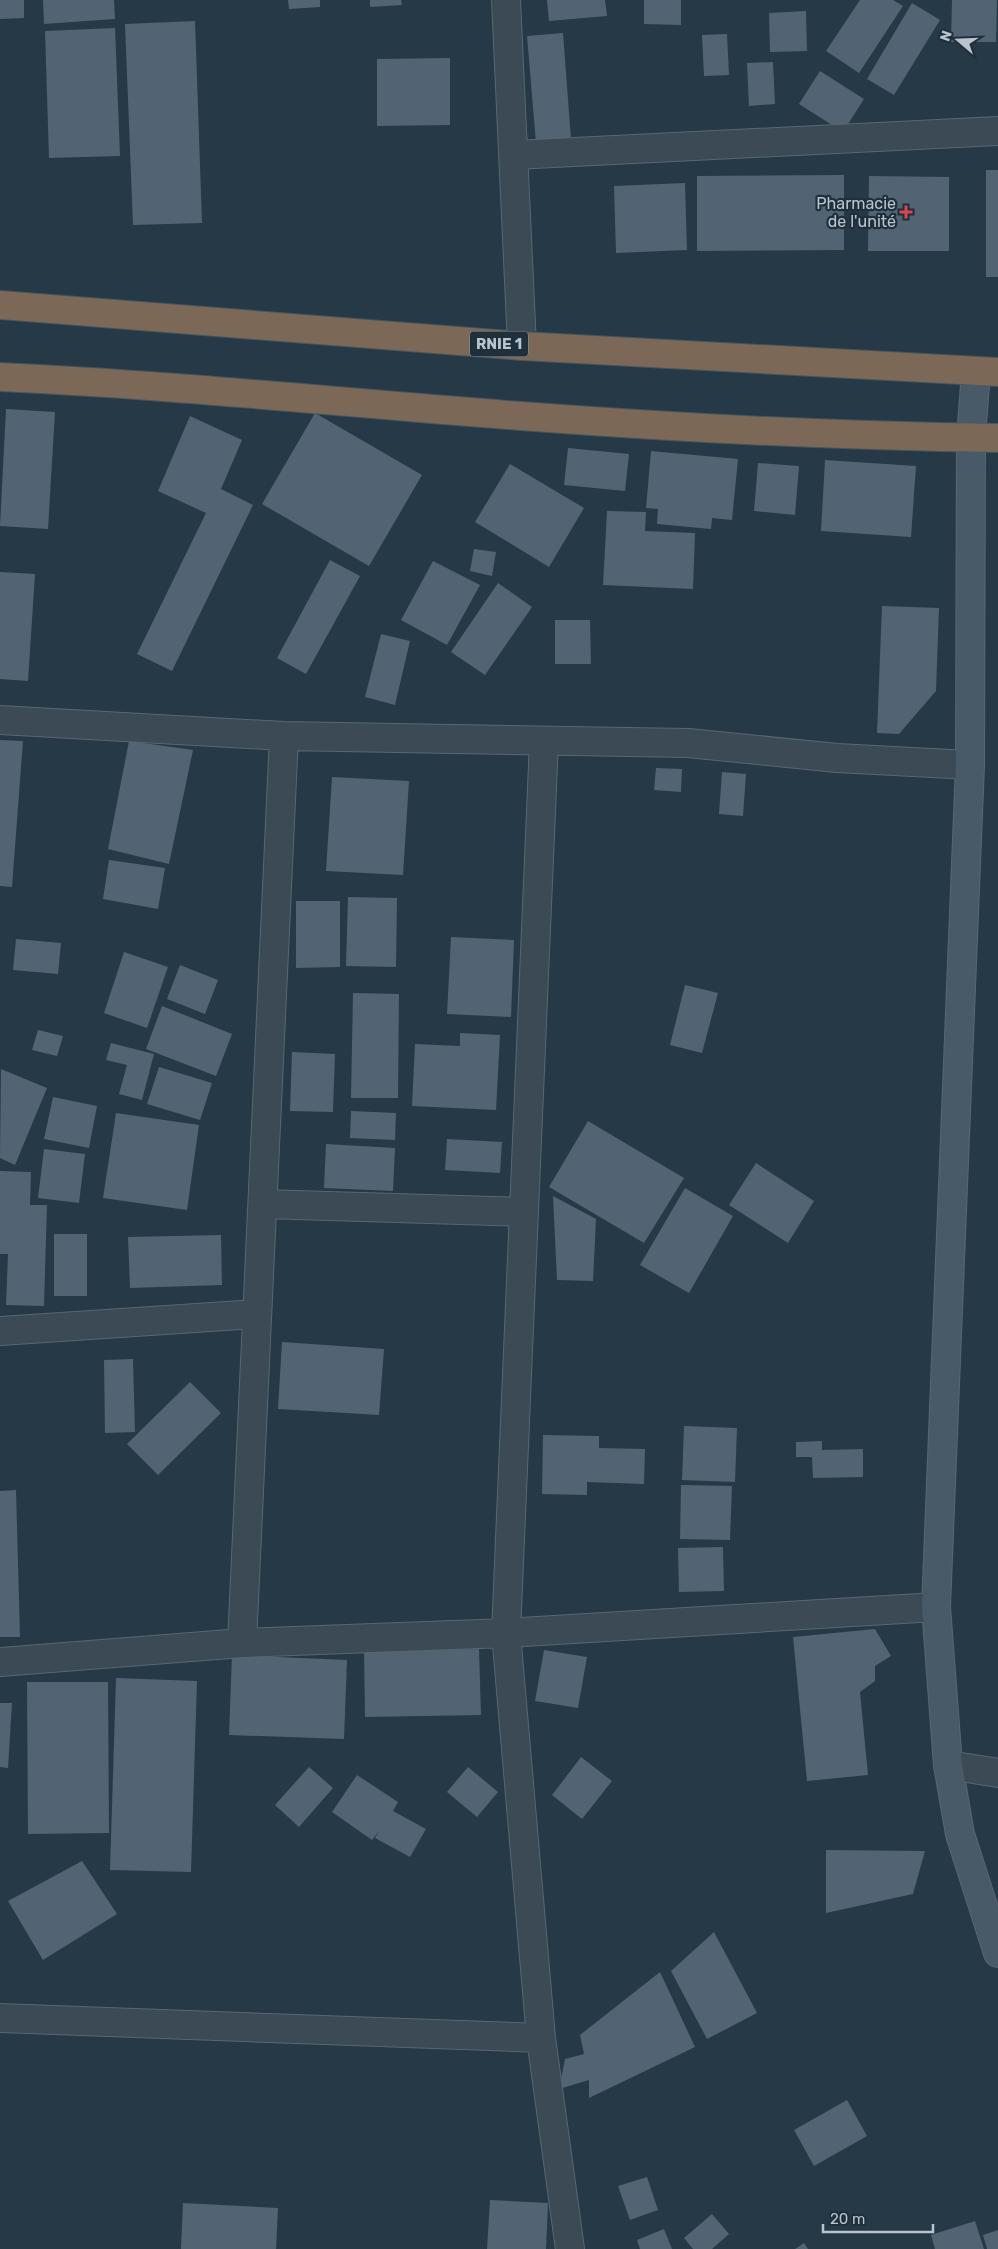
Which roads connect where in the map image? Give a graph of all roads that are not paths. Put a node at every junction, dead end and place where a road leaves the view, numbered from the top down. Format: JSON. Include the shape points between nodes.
{"nodes":[{"id":1,"x":506,"y":0,"type":"edge"},
{"id":2,"x":998,"y":131,"type":"edge"},
{"id":3,"x":514,"y":155,"type":"junction"},
{"id":4,"x":0,"y":305,"type":"edge"},
{"id":5,"x":522,"y":346,"type":"junction"},
{"id":6,"x":987,"y":372,"type":"edge"},
{"id":7,"x":0,"y":377,"type":"edge"},
{"id":8,"x":970,"y":438,"type":"junction"},
{"id":9,"x":998,"y":438,"type":"edge"},
{"id":10,"x":0,"y":720,"type":"edge"},
{"id":11,"x":284,"y":736,"type":"junction"},
{"id":12,"x":544,"y":741,"type":"junction"},
{"id":13,"x":970,"y":765,"type":"junction"},
{"id":14,"x":262,"y":1204,"type":"junction"},
{"id":15,"x":523,"y":1212,"type":"junction"},
{"id":16,"x":257,"y":1314,"type":"junction"},
{"id":17,"x":0,"y":1331,"type":"edge"},
{"id":18,"x":936,"y":1606,"type":"junction"},
{"id":19,"x":506,"y":1633,"type":"junction"},
{"id":20,"x":242,"y":1642,"type":"junction"},
{"id":21,"x":0,"y":1662,"type":"edge"},
{"id":22,"x":948,"y":1765,"type":"junction"},
{"id":23,"x":998,"y":1773,"type":"edge"},
{"id":24,"x":998,"y":1953,"type":"edge"},
{"id":25,"x":0,"y":2018,"type":"edge"},
{"id":26,"x":541,"y":2038,"type":"junction"},
{"id":27,"x":570,"y":2249,"type":"edge"}],
"edges":[{"from":1,"to":3,"type":"street"},
{"from":2,"to":3,"type":"street"},
{"from":3,"to":5,"type":"street"},
{"from":4,"to":5,"type":"highway","number":"RNIE 1"},
{"from":5,"to":6,"type":"highway","number":"RNIE 1"},
{"from":6,"to":8,"type":"street"},
{"from":7,"to":8,"type":"highway","via":[[125,383],[523,416]]},
{"from":8,"to":9,"type":"highway"},
{"from":8,"to":13,"type":"street"},
{"from":10,"to":11,"type":"street"},
{"from":11,"to":12,"type":"street"},
{"from":11,"to":14,"type":"street"},
{"from":12,"to":13,"type":"street","via":[[688,744],[836,758]]},
{"from":12,"to":15,"type":"street"},
{"from":13,"to":18,"type":"street"},
{"from":14,"to":15,"type":"street"},
{"from":14,"to":16,"type":"street"},
{"from":15,"to":19,"type":"street"},
{"from":16,"to":17,"type":"street"},
{"from":16,"to":20,"type":"street"},
{"from":18,"to":19,"type":"street"},
{"from":18,"to":22,"type":"street"},
{"from":19,"to":20,"type":"street"},
{"from":19,"to":26,"type":"street"},
{"from":20,"to":21,"type":"street"},
{"from":22,"to":23,"type":"street"},
{"from":22,"to":24,"type":"street","via":[[960,1834]]},
{"from":25,"to":26,"type":"street"},
{"from":26,"to":27,"type":"street"}]}
